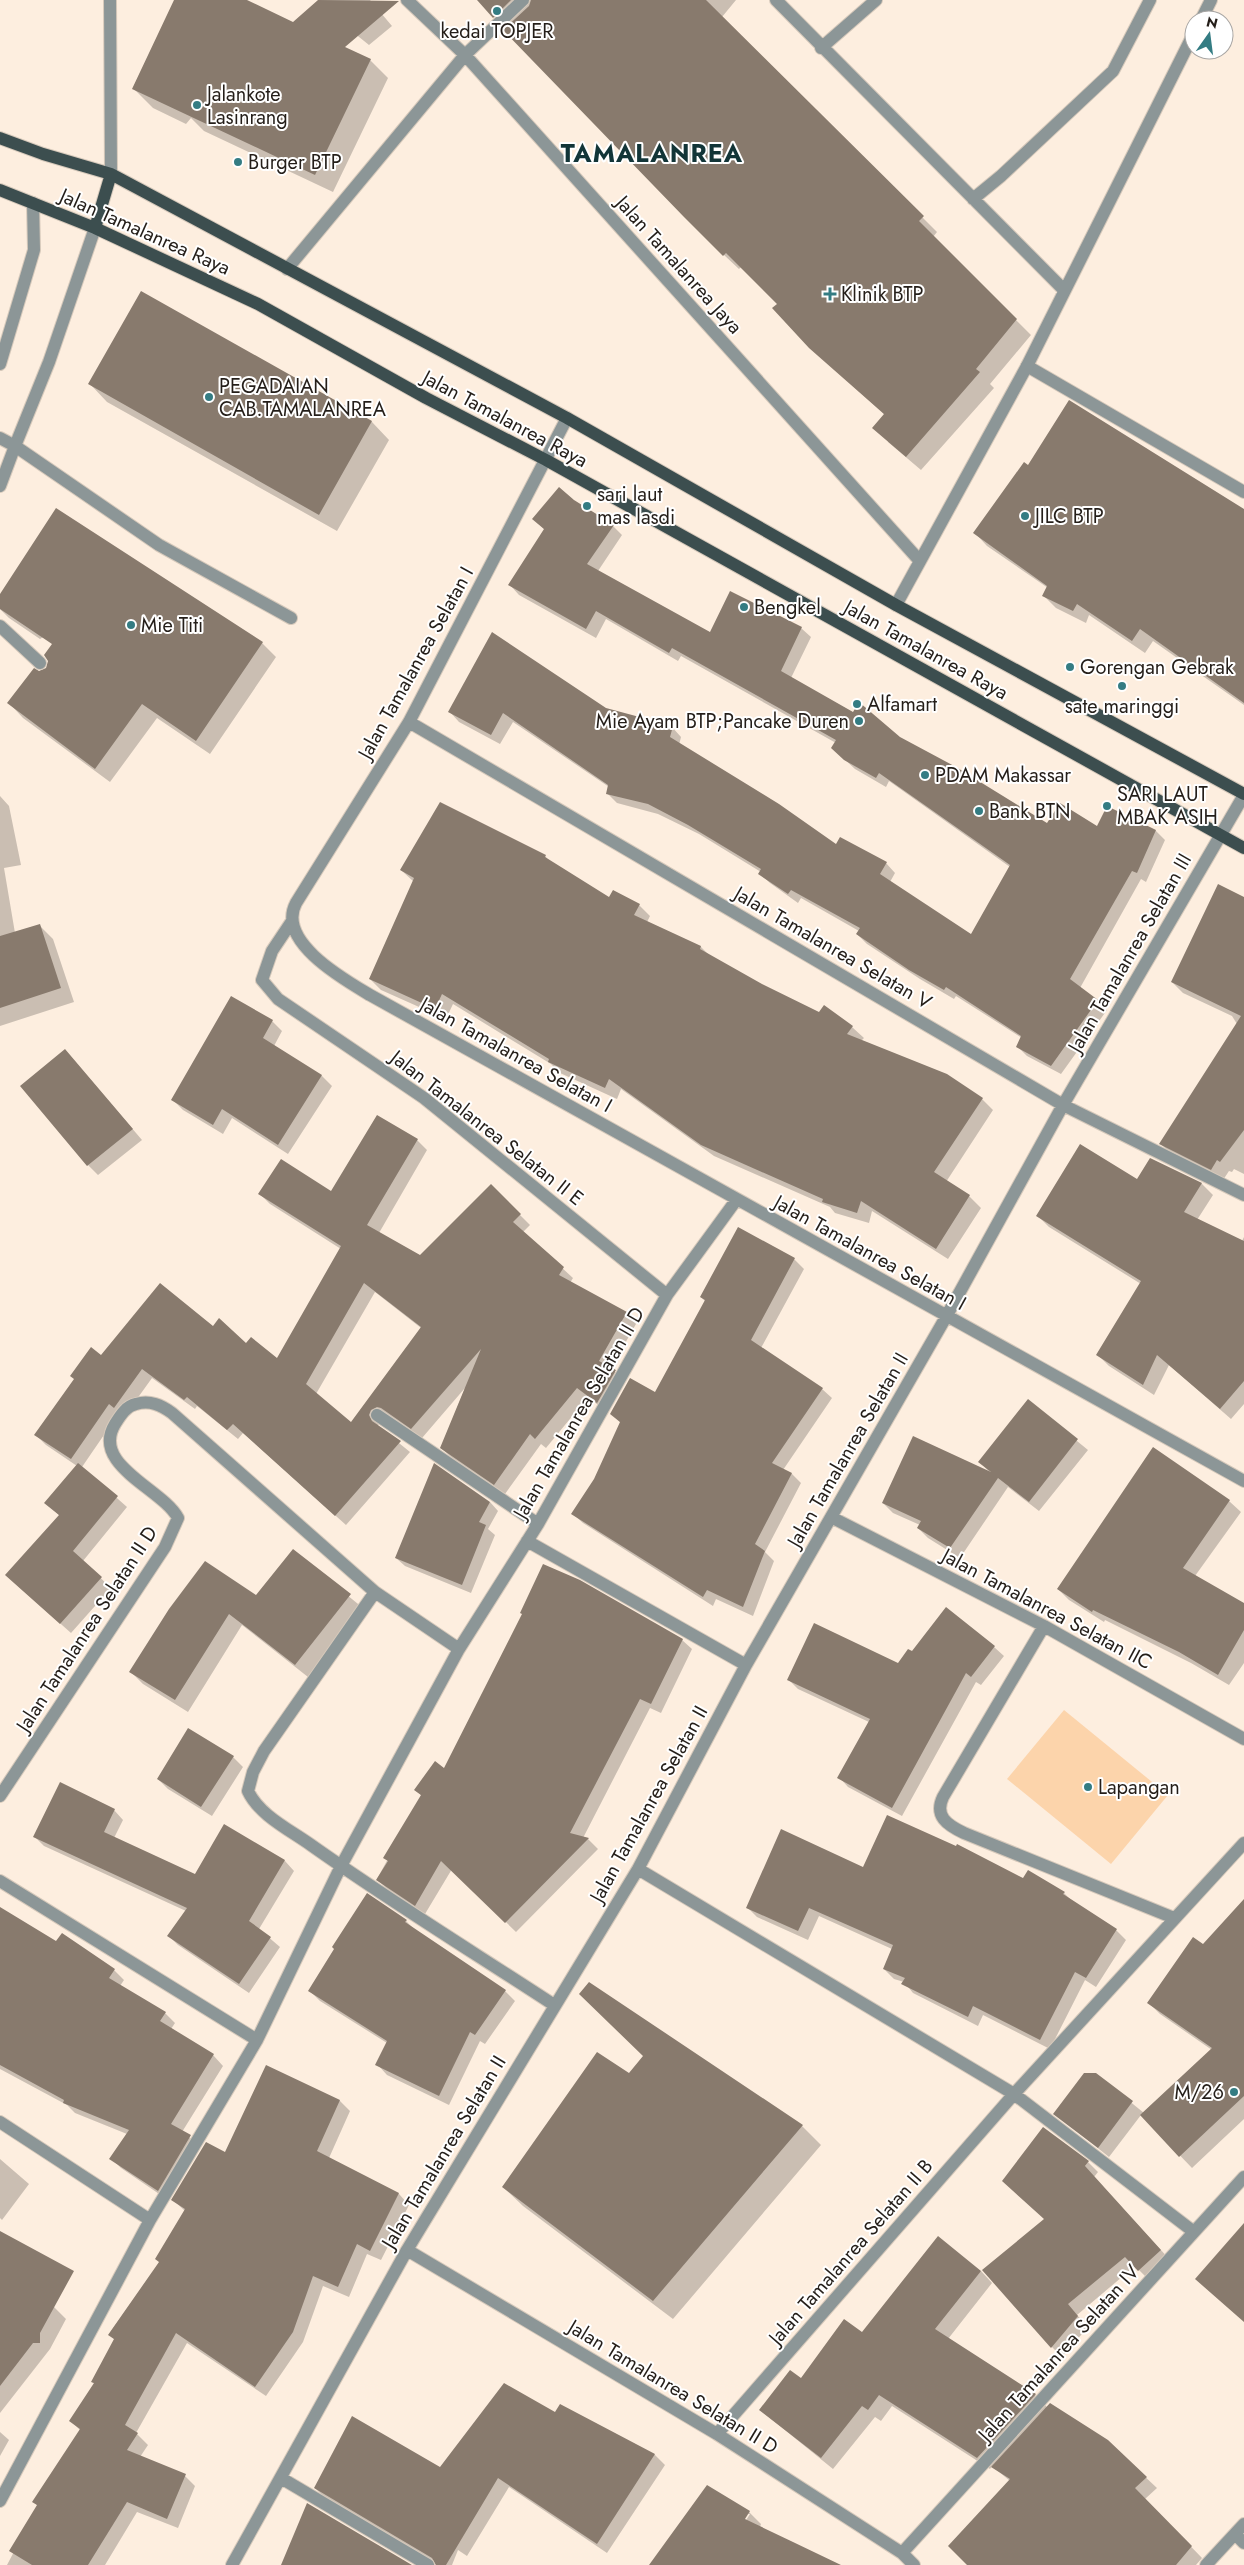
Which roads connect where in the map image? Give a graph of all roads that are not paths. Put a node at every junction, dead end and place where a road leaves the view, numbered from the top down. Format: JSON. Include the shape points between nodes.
{"nodes":[{"id":1,"x":110,"y":0,"type":"edge"},
{"id":2,"x":407,"y":0,"type":"edge"},
{"id":3,"x":523,"y":0,"type":"edge"},
{"id":4,"x":776,"y":0,"type":"edge"},
{"id":5,"x":876,"y":0,"type":"edge"},
{"id":6,"x":1150,"y":0,"type":"edge"},
{"id":7,"x":821,"y":48,"type":"junction"},
{"id":8,"x":1184,"y":53,"type":"edge"},
{"id":9,"x":465,"y":55,"type":"junction"},
{"id":10,"x":0,"y":138,"type":"edge"},
{"id":11,"x":111,"y":174,"type":"junction"},
{"id":12,"x":0,"y":190,"type":"edge"},
{"id":13,"x":973,"y":199,"type":"junction"},
{"id":14,"x":33,"y":203,"type":"junction"},
{"id":15,"x":95,"y":228,"type":"junction"},
{"id":16,"x":287,"y":269,"type":"junction"},
{"id":17,"x":1064,"y":290,"type":"junction"},
{"id":18,"x":0,"y":364,"type":"edge"},
{"id":19,"x":1027,"y":366,"type":"junction"},
{"id":20,"x":567,"y":418,"type":"junction"},
{"id":21,"x":0,"y":438,"type":"edge"},
{"id":22,"x":15,"y":446,"type":"junction"},
{"id":23,"x":546,"y":460,"type":"junction"},
{"id":24,"x":0,"y":486,"type":"edge"},
{"id":25,"x":1244,"y":492,"type":"edge"},
{"id":26,"x":919,"y":560,"type":"junction"},
{"id":27,"x":896,"y":605,"type":"junction"},
{"id":28,"x":292,"y":618,"type":"dead end"},
{"id":29,"x":0,"y":626,"type":"edge"},
{"id":30,"x":40,"y":663,"type":"dead end"},
{"id":31,"x":409,"y":722,"type":"junction"},
{"id":32,"x":1244,"y":794,"type":"edge"},
{"id":33,"x":1221,"y":836,"type":"junction"},
{"id":34,"x":1244,"y":848,"type":"edge"},
{"id":35,"x":292,"y":922,"type":"junction"},
{"id":36,"x":1063,"y":1105,"type":"junction"},
{"id":37,"x":1244,"y":1195,"type":"edge"},
{"id":38,"x":737,"y":1199,"type":"junction"},
{"id":39,"x":667,"y":1295,"type":"junction"},
{"id":40,"x":946,"y":1317,"type":"junction"},
{"id":41,"x":377,"y":1415,"type":"dead end"},
{"id":42,"x":1244,"y":1482,"type":"edge"},
{"id":43,"x":831,"y":1517,"type":"junction"},
{"id":44,"x":538,"y":1524,"type":"junction"},
{"id":45,"x":527,"y":1542,"type":"junction"},
{"id":46,"x":375,"y":1592,"type":"junction"},
{"id":47,"x":1044,"y":1626,"type":"junction"},
{"id":48,"x":459,"y":1649,"type":"junction"},
{"id":49,"x":746,"y":1665,"type":"junction"},
{"id":50,"x":1244,"y":1739,"type":"edge"},
{"id":51,"x":0,"y":1796,"type":"edge"},
{"id":52,"x":1244,"y":1843,"type":"edge"},
{"id":53,"x":341,"y":1866,"type":"junction"},
{"id":54,"x":638,"y":1869,"type":"junction"},
{"id":55,"x":0,"y":1881,"type":"edge"},
{"id":56,"x":1174,"y":1918,"type":"junction"},
{"id":57,"x":554,"y":2004,"type":"junction"},
{"id":58,"x":257,"y":2040,"type":"junction"},
{"id":59,"x":1014,"y":2094,"type":"junction"},
{"id":60,"x":0,"y":2122,"type":"edge"},
{"id":61,"x":1244,"y":2177,"type":"edge"},
{"id":62,"x":150,"y":2220,"type":"junction"},
{"id":63,"x":1194,"y":2232,"type":"junction"},
{"id":64,"x":408,"y":2250,"type":"junction"},
{"id":65,"x":717,"y":2434,"type":"junction"},
{"id":66,"x":281,"y":2478,"type":"junction"},
{"id":67,"x":0,"y":2501,"type":"edge"},
{"id":68,"x":1244,"y":2524,"type":"edge"},
{"id":69,"x":1239,"y":2538,"type":"edge"},
{"id":70,"x":902,"y":2553,"type":"junction"},
{"id":71,"x":232,"y":2565,"type":"edge"},
{"id":72,"x":428,"y":2565,"type":"edge"},
{"id":73,"x":914,"y":2565,"type":"edge"},
{"id":74,"x":1206,"y":2565,"type":"edge"}],
"edges":[{"from":1,"to":11,"type":"street"},
{"from":2,"to":9,"type":"street","name":"Jalan Tamalanrea Jaya"},
{"from":3,"to":9,"type":"street"},
{"from":4,"to":7,"type":"street"},
{"from":5,"to":7,"type":"street"},
{"from":6,"to":13,"type":"street","via":[[1113,71]]},
{"from":7,"to":13,"type":"street"},
{"from":8,"to":17,"type":"street"},
{"from":9,"to":16,"type":"street"},
{"from":9,"to":26,"type":"street","name":"Jalan Tamalanrea Jaya"},
{"from":10,"to":11,"type":"main road","name":"Jalan Tamalanrea Raya"},
{"from":11,"to":15,"type":"main road"},
{"from":11,"to":16,"type":"main road","name":"Jalan Tamalanrea Raya"},
{"from":12,"to":14,"type":"main road","name":"Jalan Tamalanrea Raya"},
{"from":13,"to":17,"type":"street"},
{"from":14,"to":15,"type":"main road","name":"Jalan Tamalanrea Raya"},
{"from":14,"to":18,"type":"street","via":[[34,250]]},
{"from":15,"to":22,"type":"street","via":[[49,362]]},
{"from":15,"to":23,"type":"main road","name":"Jalan Tamalanrea Raya","via":[[258,304],[426,398]]},
{"from":16,"to":20,"type":"main road","name":"Jalan Tamalanrea Raya"},
{"from":17,"to":19,"type":"street"},
{"from":19,"to":25,"type":"street"},
{"from":19,"to":26,"type":"street"},
{"from":20,"to":23,"type":"street","name":"Jalan Tamalanrea Selatan I"},
{"from":20,"to":27,"type":"main road","name":"Jalan Tamalanrea Raya"},
{"from":21,"to":22,"type":"street"},
{"from":22,"to":24,"type":"street"},
{"from":22,"to":28,"type":"street","via":[[160,546]]},
{"from":23,"to":31,"type":"street","name":"Jalan Tamalanrea Selatan I"},
{"from":23,"to":33,"type":"main road","name":"Jalan Tamalanrea Raya"},
{"from":26,"to":27,"type":"street"},
{"from":27,"to":32,"type":"main road","name":"Jalan Tamalanrea Raya"},
{"from":29,"to":30,"type":"street"},
{"from":31,"to":35,"type":"street","name":"Jalan Tamalanrea Selatan I","via":[[296,903]]},
{"from":31,"to":36,"type":"street","name":"Jalan Tamalanrea Selatan V"},
{"from":32,"to":33,"type":"street","name":"Jalan Tamalanrea Selatan III"},
{"from":33,"to":34,"type":"main road","name":"Jalan Tamalanrea Raya"},
{"from":33,"to":36,"type":"street","name":"Jalan Tamalanrea Selatan III"},
{"from":35,"to":38,"type":"street","name":"Jalan Tamalanrea Selatan I","via":[[298,939],[346,981]]},
{"from":35,"to":39,"type":"street","name":"Jalan Tamalanrea Selatan II E","via":[[272,951],[262,980],[278,1000],[424,1098]]},
{"from":36,"to":37,"type":"street","name":"Jalan Tamalanrea Selatan V"},
{"from":36,"to":40,"type":"street","name":"Jalan Tamalanrea Selatan II"},
{"from":38,"to":39,"type":"street","name":"Jalan Tamalanrea Selatan II D"},
{"from":38,"to":40,"type":"street","name":"Jalan Tamalanrea Selatan I"},
{"from":39,"to":44,"type":"street","name":"Jalan Tamalanrea Selatan II D"},
{"from":40,"to":42,"type":"street","name":"Jalan Tamalanrea Selatan I"},
{"from":40,"to":43,"type":"street","name":"Jalan Tamalanrea Selatan II"},
{"from":41,"to":44,"type":"street"},
{"from":43,"to":47,"type":"street","name":"Jalan Tamalanrea Selatan IIC"},
{"from":43,"to":49,"type":"street","name":"Jalan Tamalanrea Selatan II"},
{"from":44,"to":45,"type":"street","name":"Jalan Tamalanrea Selatan II D"},
{"from":45,"to":48,"type":"street","name":"Jalan Tamalanrea Selatan II D"},
{"from":45,"to":49,"type":"street"},
{"from":46,"to":48,"type":"street","name":"Jalan Tamalanrea Selatan II D"},
{"from":46,"to":51,"type":"street","name":"Jalan Tamalanrea Selatan II D","via":[[172,1413],[150,1402],[131,1405],[111,1430],[113,1454],[130,1474],[168,1502],[178,1518],[165,1548]]},
{"from":46,"to":53,"type":"street","via":[[264,1751],[248,1783],[248,1791],[255,1803]]},
{"from":47,"to":50,"type":"street","name":"Jalan Tamalanrea Selatan IIC"},
{"from":47,"to":56,"type":"street","via":[[943,1797],[939,1806],[940,1816],[948,1825],[964,1833]]},
{"from":48,"to":53,"type":"street","name":"Jalan Tamalanrea Selatan II D"},
{"from":49,"to":54,"type":"street","name":"Jalan Tamalanrea Selatan II"},
{"from":52,"to":56,"type":"street","name":"Jalan Tamalanrea Selatan II B"},
{"from":53,"to":57,"type":"street"},
{"from":53,"to":58,"type":"street","name":"Jalan Tamalanrea Selatan II D"},
{"from":54,"to":57,"type":"street","name":"Jalan Tamalanrea Selatan II"},
{"from":54,"to":59,"type":"street"},
{"from":55,"to":58,"type":"street"},
{"from":56,"to":59,"type":"street","name":"Jalan Tamalanrea Selatan II B"},
{"from":57,"to":64,"type":"street","name":"Jalan Tamalanrea Selatan II"},
{"from":58,"to":62,"type":"street","name":"Jalan Tamalanrea Selatan II D"},
{"from":59,"to":63,"type":"street"},
{"from":59,"to":65,"type":"street","name":"Jalan Tamalanrea Selatan II B"},
{"from":60,"to":62,"type":"street"},
{"from":61,"to":63,"type":"street","name":"Jalan Tamalanrea Selatan IV"},
{"from":62,"to":67,"type":"street","name":"Jalan Tamalanrea Selatan II D"},
{"from":63,"to":70,"type":"street","name":"Jalan Tamalanrea Selatan IV"},
{"from":64,"to":65,"type":"street","name":"Jalan Tamalanrea Selatan II D"},
{"from":64,"to":66,"type":"street","name":"Jalan Tamalanrea Selatan II"},
{"from":65,"to":70,"type":"street","name":"Jalan Tamalanrea Selatan II D"},
{"from":66,"to":71,"type":"street","name":"Jalan Tamalanrea Selatan II"},
{"from":66,"to":72,"type":"street"},
{"from":68,"to":69,"type":"street"},
{"from":69,"to":74,"type":"street"},
{"from":70,"to":73,"type":"street","name":"Jalan Tamalanrea Selatan II D"}]}
